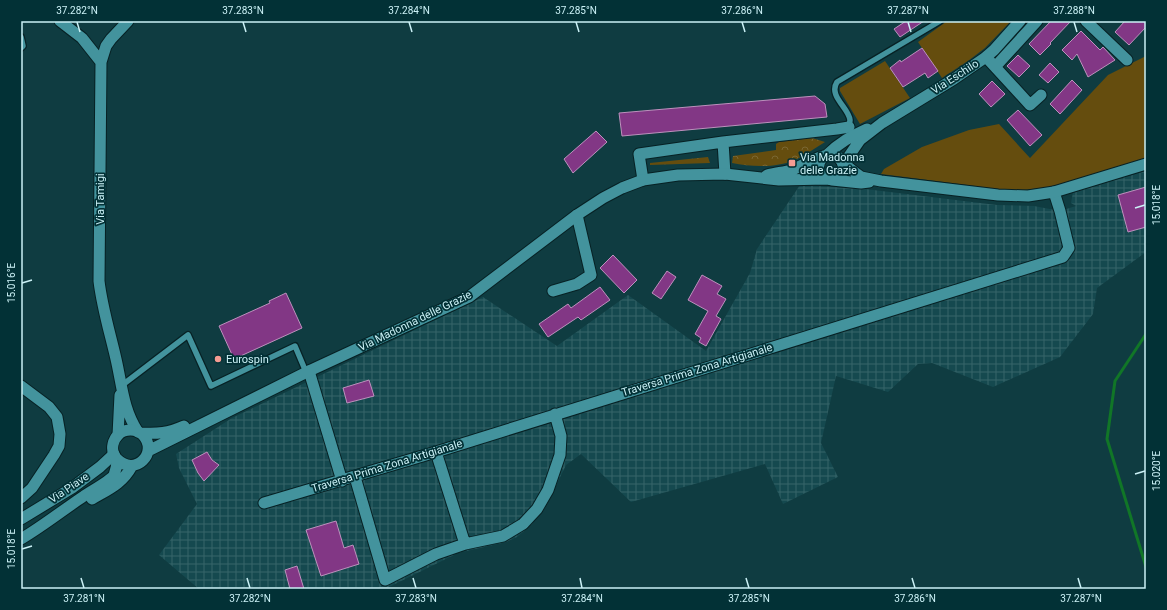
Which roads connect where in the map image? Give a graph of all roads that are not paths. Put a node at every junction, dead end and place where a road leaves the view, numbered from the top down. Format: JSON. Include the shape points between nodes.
{"nodes":[{"id":1,"x":60,"y":21,"type":"edge"},
{"id":2,"x":128,"y":21,"type":"edge"},
{"id":3,"x":940,"y":21,"type":"edge"},
{"id":4,"x":1020,"y":21,"type":"edge"},
{"id":5,"x":1036,"y":21,"type":"edge"},
{"id":6,"x":1086,"y":21,"type":"edge"},
{"id":7,"x":21,"y":37,"type":"edge"},
{"id":8,"x":21,"y":48,"type":"edge"},
{"id":9,"x":986,"y":57,"type":"junction"},
{"id":10,"x":1128,"y":60,"type":"dead end"},
{"id":11,"x":101,"y":62,"type":"junction"},
{"id":12,"x":995,"y":67,"type":"junction"},
{"id":13,"x":1041,"y":95,"type":"dead end"},
{"id":14,"x":882,"y":123,"type":"junction"},
{"id":15,"x":849,"y":127,"type":"joint"},
{"id":16,"x":723,"y":142,"type":"junction"},
{"id":17,"x":825,"y":156,"type":"junction"},
{"id":18,"x":1146,"y":164,"type":"edge"},
{"id":19,"x":844,"y":166,"type":"junction"},
{"id":20,"x":725,"y":174,"type":"junction"},
{"id":21,"x":758,"y":177,"type":"junction"},
{"id":22,"x":643,"y":180,"type":"junction"},
{"id":23,"x":829,"y":180,"type":"junction"},
{"id":24,"x":881,"y":181,"type":"junction"},
{"id":25,"x":1054,"y":192,"type":"junction"},
{"id":26,"x":577,"y":215,"type":"junction"},
{"id":27,"x":553,"y":291,"type":"dead end"},
{"id":28,"x":308,"y":371,"type":"junction"},
{"id":29,"x":120,"y":384,"type":"junction"},
{"id":30,"x":21,"y":386,"type":"edge"},
{"id":31,"x":263,"y":394,"type":"junction"},
{"id":32,"x":554,"y":414,"type":"junction"},
{"id":33,"x":139,"y":432,"type":"junction"},
{"id":34,"x":118,"y":435,"type":"junction"},
{"id":35,"x":148,"y":451,"type":"junction"},
{"id":36,"x":436,"y":452,"type":"junction"},
{"id":37,"x":115,"y":456,"type":"junction"},
{"id":38,"x":132,"y":466,"type":"junction"},
{"id":39,"x":355,"y":476,"type":"junction"},
{"id":40,"x":342,"y":480,"type":"junction"},
{"id":41,"x":21,"y":498,"type":"edge"},
{"id":42,"x":264,"y":503,"type":"dead end"},
{"id":43,"x":57,"y":516,"type":"junction"},
{"id":44,"x":21,"y":519,"type":"edge"},
{"id":45,"x":21,"y":539,"type":"edge"},
{"id":46,"x":465,"y":544,"type":"junction"}],
"edges":[{"from":1,"to":11,"type":"street","via":[[82,38]]},
{"from":2,"to":11,"type":"street","name":"Via Tamigi","via":[[106,46]]},
{"from":3,"to":15,"type":"lane","via":[[837,82],[835,93],[850,119]]},
{"from":4,"to":9,"type":"street","name":"Via Eschilo"},
{"from":5,"to":12,"type":"street"},
{"from":6,"to":10,"type":"street"},
{"from":7,"to":8,"type":"lane"},
{"from":9,"to":12,"type":"street"},
{"from":9,"to":14,"type":"street","name":"Via Eschilo"},
{"from":11,"to":29,"type":"street","name":"Via Tamigi","via":[[99,281]]},
{"from":12,"to":13,"type":"street","via":[[1030,105]]},
{"from":14,"to":17,"type":"street","via":[[849,137]]},
{"from":14,"to":19,"type":"street","via":[[860,140]]},
{"from":15,"to":16,"type":"street"},
{"from":16,"to":20,"type":"street"},
{"from":16,"to":22,"type":"street","via":[[639,154]]},
{"from":17,"to":19,"type":"street","via":[[834,155],[840,158]]},
{"from":17,"to":21,"type":"street","via":[[792,169]]},
{"from":17,"to":23,"type":"street","via":[[820,160],[818,168],[821,175]]},
{"from":18,"to":25,"type":"street"},
{"from":19,"to":23,"type":"street","via":[[840,176]]},
{"from":19,"to":24,"type":"street","via":[[861,177]]},
{"from":20,"to":21,"type":"street","name":"Via Madonna delle Grazie"},
{"from":20,"to":22,"type":"street","name":"Via Madonna delle Grazie","via":[[678,175]]},
{"from":21,"to":23,"type":"street","name":"Via Madonna delle Grazie","via":[[778,180]]},
{"from":22,"to":26,"type":"street","name":"Via Madonna delle Grazie","via":[[603,198]]},
{"from":23,"to":24,"type":"street","name":"Via Madonna delle Grazie","via":[[861,183]]},
{"from":24,"to":25,"type":"street","via":[[998,195],[1028,196]]},
{"from":25,"to":32,"type":"street","name":"Traversa Prima Zona Artigianale","via":[[1069,248],[1063,257]]},
{"from":26,"to":27,"type":"street","via":[[591,276],[577,284]]},
{"from":26,"to":28,"type":"street","name":"Via Madonna delle Grazie","via":[[469,296]]},
{"from":28,"to":29,"type":"lane","via":[[295,346],[211,386],[188,335],[125,383]]},
{"from":28,"to":31,"type":"street","name":"Via Madonna delle Grazie"},
{"from":28,"to":40,"type":"street"},
{"from":29,"to":33,"type":"street","via":[[130,419]]},
{"from":29,"to":34,"type":"street"},
{"from":30,"to":41,"type":"street","name":"Via Piave","via":[[50,407],[57,417],[60,434],[59,446],[54,455],[32,488]]},
{"from":31,"to":33,"type":"street","via":[[168,432]]},
{"from":31,"to":35,"type":"street"},
{"from":32,"to":36,"type":"street","name":"Traversa Prima Zona Artigianale"},
{"from":32,"to":46,"type":"street","via":[[561,436],[560,455],[548,490],[537,509],[523,524],[503,536]]},
{"from":33,"to":34,"type":"street","via":[[130,430]]},
{"from":33,"to":35,"type":"street","via":[[147,441]]},
{"from":34,"to":37,"type":"street","via":[[113,443]]},
{"from":35,"to":38,"type":"street","via":[[143,461]]},
{"from":36,"to":39,"type":"street","name":"Traversa Prima Zona Artigianale"},
{"from":36,"to":46,"type":"street"},
{"from":37,"to":38,"type":"street","via":[[121,463]]},
{"from":37,"to":43,"type":"street","via":[[117,468],[113,477]]},
{"from":37,"to":44,"type":"street","name":"Via Piave","via":[[72,488]]},
{"from":38,"to":43,"type":"street","via":[[120,482],[86,503]]},
{"from":39,"to":40,"type":"street","name":"Traversa Prima Zona Artigianale"},
{"from":39,"to":46,"type":"street","via":[[385,580],[436,554]]},
{"from":40,"to":42,"type":"street","name":"Traversa Prima Zona Artigianale"},
{"from":43,"to":45,"type":"street"}]}
